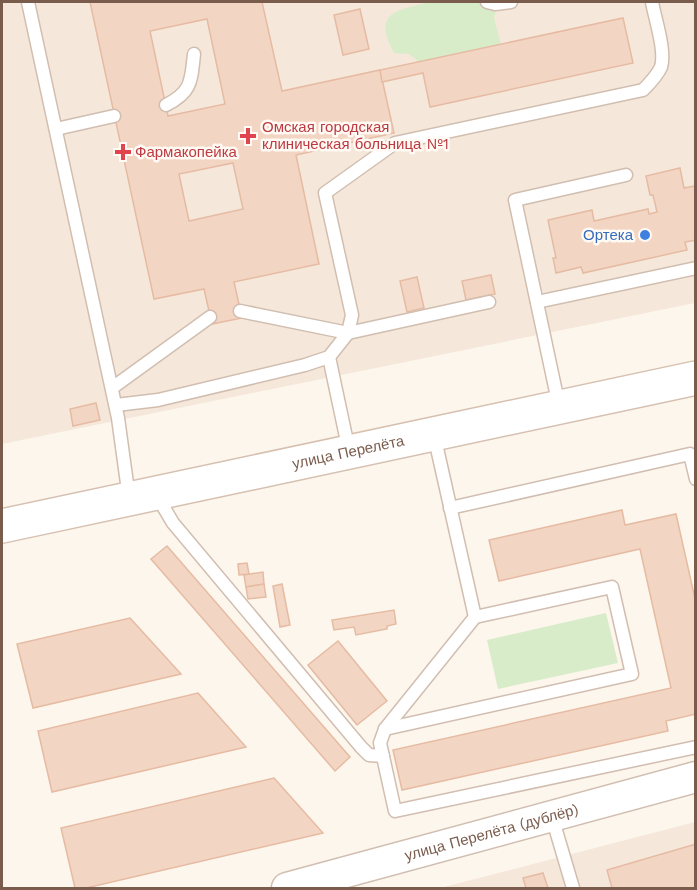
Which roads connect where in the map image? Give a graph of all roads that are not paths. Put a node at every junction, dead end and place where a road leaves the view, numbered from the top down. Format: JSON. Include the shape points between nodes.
{"nodes":[{"id":1,"x":28,"y":2,"type":"edge"},
{"id":2,"x":487,"y":2,"type":"edge"},
{"id":3,"x":511,"y":2,"type":"edge"},
{"id":4,"x":652,"y":2,"type":"edge"},
{"id":5,"x":194,"y":54,"type":"dead end"},
{"id":6,"x":166,"y":105,"type":"dead end"},
{"id":7,"x":114,"y":116,"type":"dead end"},
{"id":8,"x":56,"y":129,"type":"junction"},
{"id":9,"x":626,"y":175,"type":"dead end"},
{"id":10,"x":696,"y":268,"type":"edge"},
{"id":11,"x":537,"y":302,"type":"junction"},
{"id":12,"x":489,"y":303,"type":"dead end"},
{"id":13,"x":240,"y":311,"type":"dead end"},
{"id":14,"x":210,"y":317,"type":"dead end"},
{"id":15,"x":348,"y":333,"type":"junction"},
{"id":16,"x":329,"y":357,"type":"junction"},
{"id":17,"x":696,"y":378,"type":"edge"},
{"id":18,"x":111,"y":387,"type":"junction"},
{"id":19,"x":116,"y":405,"type":"junction"},
{"id":20,"x":560,"y":407,"type":"junction"},
{"id":21,"x":434,"y":434,"type":"junction"},
{"id":22,"x":350,"y":452,"type":"junction"},
{"id":23,"x":696,"y":479,"type":"edge"},
{"id":24,"x":143,"y":496,"type":"junction"},
{"id":25,"x":450,"y":508,"type":"junction"},
{"id":26,"x":2,"y":526,"type":"edge"},
{"id":27,"x":475,"y":617,"type":"junction"},
{"id":28,"x":385,"y":729,"type":"junction"},
{"id":29,"x":696,"y":747,"type":"edge"},
{"id":30,"x":383,"y":756,"type":"junction"},
{"id":31,"x":696,"y":777,"type":"edge"},
{"id":32,"x":552,"y":816,"type":"junction"},
{"id":33,"x":334,"y":882,"type":"edge"},
{"id":34,"x":287,"y":888,"type":"edge"},
{"id":35,"x":573,"y":888,"type":"edge"}],
"edges":[{"from":1,"to":8,"type":"lane"},
{"from":2,"to":3,"type":"lane"},
{"from":4,"to":15,"type":"lane","via":[[663,55],[660,68],[643,90],[395,143],[325,193],[352,315]]},
{"from":5,"to":6,"type":"lane","via":[[191,82],[178,99]]},
{"from":7,"to":8,"type":"lane"},
{"from":8,"to":18,"type":"lane"},
{"from":9,"to":11,"type":"lane","via":[[515,200]]},
{"from":10,"to":11,"type":"lane"},
{"from":11,"to":20,"type":"lane"},
{"from":12,"to":15,"type":"lane"},
{"from":13,"to":15,"type":"lane"},
{"from":14,"to":18,"type":"lane"},
{"from":15,"to":16,"type":"lane"},
{"from":16,"to":19,"type":"lane","via":[[170,397]]},
{"from":16,"to":22,"type":"lane"},
{"from":17,"to":20,"type":"main road","name":"улица Перелёта"},
{"from":18,"to":19,"type":"lane"},
{"from":19,"to":24,"type":"lane"},
{"from":20,"to":21,"type":"main road","name":"улица Перелёта"},
{"from":21,"to":22,"type":"main road","name":"улица Перелёта"},
{"from":21,"to":25,"type":"lane"},
{"from":22,"to":24,"type":"main road","name":"улица Перелёта"},
{"from":23,"to":25,"type":"lane","via":[[690,454]]},
{"from":24,"to":26,"type":"main road","name":"улица Перелёта"},
{"from":24,"to":30,"type":"lane","via":[[173,523],[361,747],[369,755]]},
{"from":25,"to":27,"type":"lane"},
{"from":27,"to":28,"type":"lane"},
{"from":27,"to":28,"type":"lane","via":[[612,587],[632,674]]},
{"from":28,"to":30,"type":"lane","via":[[380,743]]},
{"from":29,"to":30,"type":"lane","via":[[395,811]]},
{"from":31,"to":32,"type":"street","name":"улица Перелёта (дублёр)"},
{"from":32,"to":33,"type":"street","name":"улица Перелёта (дублёр)"},
{"from":32,"to":35,"type":"lane"},
{"from":33,"to":34,"type":"street","name":"улица Перелёта (дублёр)"}]}
